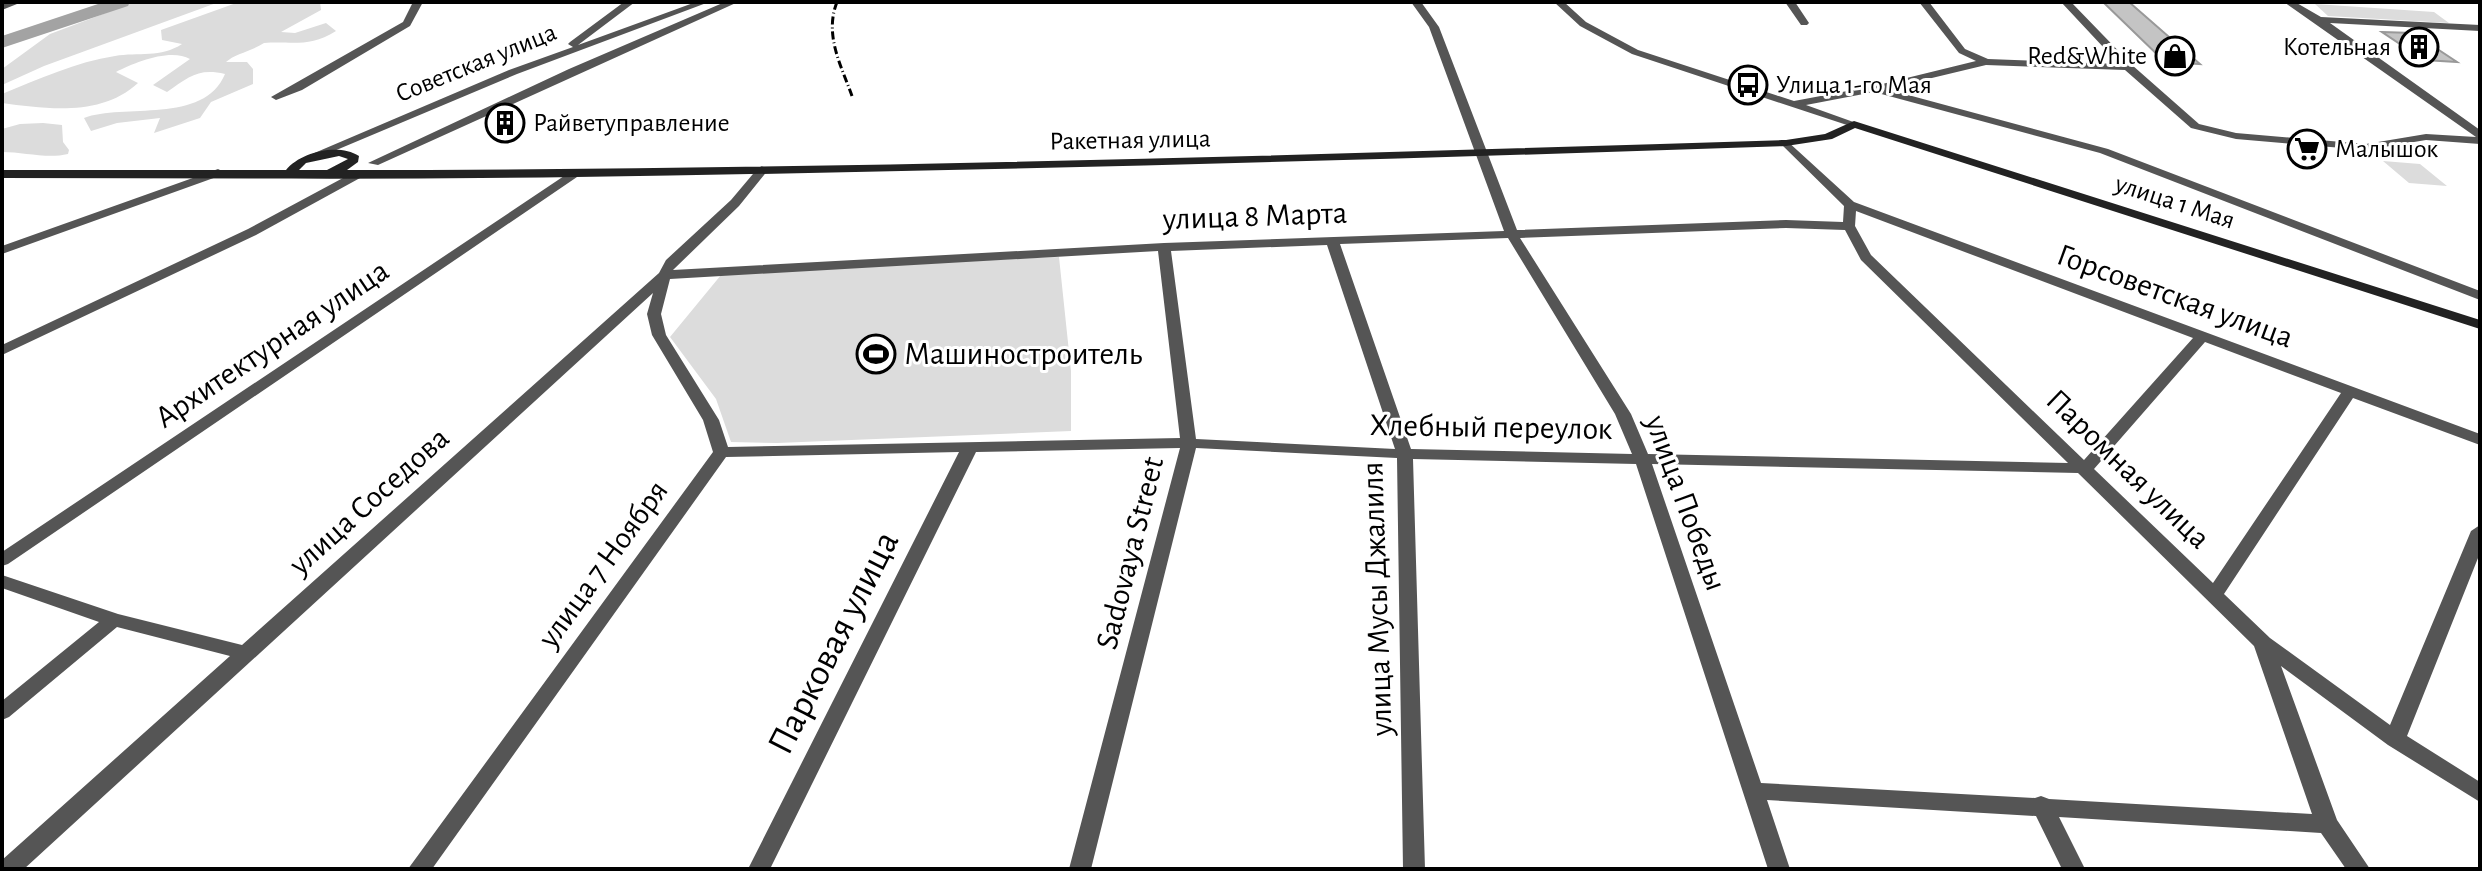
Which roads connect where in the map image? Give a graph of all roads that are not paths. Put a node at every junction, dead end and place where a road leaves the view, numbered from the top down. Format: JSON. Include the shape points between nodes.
{"nodes":[{"id":1,"x":17,"y":2,"type":"edge"},
{"id":2,"x":418,"y":2,"type":"edge"},
{"id":3,"x":630,"y":2,"type":"edge"},
{"id":4,"x":704,"y":2,"type":"edge"},
{"id":5,"x":733,"y":2,"type":"edge"},
{"id":6,"x":1416,"y":2,"type":"edge"},
{"id":7,"x":1559,"y":2,"type":"edge"},
{"id":8,"x":1790,"y":2,"type":"edge"},
{"id":9,"x":1924,"y":2,"type":"edge"},
{"id":10,"x":2066,"y":2,"type":"edge"},
{"id":11,"x":2289,"y":2,"type":"edge"},
{"id":12,"x":2,"y":7,"type":"edge"},
{"id":13,"x":2319,"y":20,"type":"junction"},
{"id":14,"x":1804,"y":23,"type":"dead end"},
{"id":15,"x":2480,"y":28,"type":"edge"},
{"id":16,"x":553,"y":58,"type":"junction"},
{"id":17,"x":1986,"y":62,"type":"junction"},
{"id":18,"x":2128,"y":67,"type":"junction"},
{"id":19,"x":1874,"y":89,"type":"junction"},
{"id":20,"x":276,"y":97,"type":"dead end"},
{"id":21,"x":1794,"y":104,"type":"junction"},
{"id":22,"x":1854,"y":124,"type":"junction"},
{"id":23,"x":357,"y":138,"type":"junction"},
{"id":24,"x":2480,"y":138,"type":"edge"},
{"id":25,"x":1786,"y":143,"type":"junction"},
{"id":26,"x":1479,"y":153,"type":"junction"},
{"id":27,"x":353,"y":156,"type":"junction"},
{"id":28,"x":310,"y":157,"type":"junction"},
{"id":29,"x":374,"y":163,"type":"junction"},
{"id":30,"x":762,"y":170,"type":"junction"},
{"id":31,"x":404,"y":172,"type":"junction"},
{"id":32,"x":221,"y":173,"type":"junction"},
{"id":33,"x":2,"y":174,"type":"edge"},
{"id":34,"x":573,"y":174,"type":"junction"},
{"id":35,"x":356,"y":175,"type":"junction"},
{"id":36,"x":307,"y":176,"type":"junction"},
{"id":37,"x":1850,"y":205,"type":"junction"},
{"id":38,"x":1849,"y":226,"type":"junction"},
{"id":39,"x":1512,"y":235,"type":"junction"},
{"id":40,"x":1333,"y":242,"type":"junction"},
{"id":41,"x":1164,"y":247,"type":"junction"},
{"id":42,"x":2,"y":250,"type":"edge"},
{"id":43,"x":664,"y":275,"type":"junction"},
{"id":44,"x":2480,"y":296,"type":"edge"},
{"id":45,"x":2480,"y":325,"type":"edge"},
{"id":46,"x":2202,"y":337,"type":"junction"},
{"id":47,"x":2,"y":351,"type":"edge"},
{"id":48,"x":2350,"y":391,"type":"junction"},
{"id":49,"x":2480,"y":440,"type":"edge"},
{"id":50,"x":1189,"y":443,"type":"junction"},
{"id":51,"x":970,"y":447,"type":"junction"},
{"id":52,"x":721,"y":452,"type":"junction"},
{"id":53,"x":1405,"y":454,"type":"junction"},
{"id":54,"x":1642,"y":458,"type":"junction"},
{"id":55,"x":2086,"y":468,"type":"junction"},
{"id":56,"x":2480,"y":531,"type":"edge"},
{"id":57,"x":2,"y":560,"type":"edge"},
{"id":58,"x":2,"y":581,"type":"edge"},
{"id":59,"x":2214,"y":595,"type":"junction"},
{"id":60,"x":114,"y":620,"type":"junction"},
{"id":61,"x":2263,"y":643,"type":"junction"},
{"id":62,"x":246,"y":653,"type":"junction"},
{"id":63,"x":2,"y":712,"type":"edge"},
{"id":64,"x":2395,"y":739,"type":"junction"},
{"id":65,"x":1753,"y":791,"type":"junction"},
{"id":66,"x":2480,"y":793,"type":"edge"},
{"id":67,"x":2041,"y":805,"type":"junction"},
{"id":68,"x":2327,"y":824,"type":"junction"},
{"id":69,"x":8,"y":869,"type":"edge"},
{"id":70,"x":419,"y":869,"type":"edge"},
{"id":71,"x":759,"y":869,"type":"edge"},
{"id":72,"x":1080,"y":869,"type":"edge"},
{"id":73,"x":1414,"y":869,"type":"edge"},
{"id":74,"x":1779,"y":869,"type":"edge"},
{"id":75,"x":2074,"y":869,"type":"edge"},
{"id":76,"x":2359,"y":869,"type":"edge"}],
"edges":[{"from":1,"to":12,"type":"street"},
{"from":2,"to":20,"type":"street","via":[[407,24]]},
{"from":3,"to":16,"type":"street"},
{"from":4,"to":16,"type":"street","name":"Советская улица"},
{"from":5,"to":29,"type":"street"},
{"from":6,"to":26,"type":"street","name":"улица Победы","via":[[1434,27]]},
{"from":7,"to":21,"type":"street","via":[[1583,24],[1635,52]]},
{"from":8,"to":14,"type":"street"},
{"from":9,"to":17,"type":"street","via":[[1962,51]]},
{"from":10,"to":18,"type":"street"},
{"from":11,"to":13,"type":"street"},
{"from":13,"to":15,"type":"street"},
{"from":13,"to":24,"type":"street"},
{"from":16,"to":23,"type":"street","name":"Советская улица"},
{"from":17,"to":18,"type":"street"},
{"from":17,"to":19,"type":"street"},
{"from":18,"to":24,"type":"street","via":[[2183,118],[2216,132],[2366,147],[2426,137]]},
{"from":19,"to":21,"type":"street"},
{"from":19,"to":44,"type":"street","via":[[2104,151]]},
{"from":21,"to":22,"type":"street"},
{"from":22,"to":25,"type":"main road","name":"Ракетная улица","via":[[1828,137]]},
{"from":22,"to":45,"type":"main road","name":"улица 1 Мая"},
{"from":23,"to":27,"type":"street","via":[[350,151]]},
{"from":23,"to":28,"type":"street","name":"Советская улица"},
{"from":25,"to":26,"type":"main road","name":"Ракетная улица"},
{"from":25,"to":37,"type":"street"},
{"from":26,"to":30,"type":"main road","name":"Ракетная улица"},
{"from":26,"to":39,"type":"street","name":"улица Победы"},
{"from":27,"to":28,"type":"main road","name":"Ракетная улица"},
{"from":27,"to":29,"type":"main road","name":"Ракетная улица"},
{"from":27,"to":36,"type":"main road","via":[[347,166]]},
{"from":28,"to":32,"type":"main road","name":"Ракетная улица"},
{"from":28,"to":36,"type":"main road","via":[[292,171]]},
{"from":29,"to":31,"type":"main road","name":"Ракетная улица"},
{"from":30,"to":34,"type":"main road","name":"Ракетная улица"},
{"from":30,"to":43,"type":"street","name":"улица Соседова"},
{"from":31,"to":34,"type":"main road","name":"Ракетная улица"},
{"from":31,"to":35,"type":"main road","name":"Ракетная улица"},
{"from":32,"to":33,"type":"main road"},
{"from":32,"to":36,"type":"main road"},
{"from":32,"to":42,"type":"street"},
{"from":34,"to":57,"type":"street","name":"Архитектурная улица"},
{"from":35,"to":36,"type":"main road","name":"Ракетная улица"},
{"from":35,"to":47,"type":"street","via":[[252,232]]},
{"from":37,"to":38,"type":"street"},
{"from":37,"to":46,"type":"street","name":"Горсоветская улица"},
{"from":38,"to":39,"type":"street","name":"улица 8 Марта"},
{"from":38,"to":55,"type":"street","name":"Паромная улица","via":[[1866,257]]},
{"from":39,"to":40,"type":"street","name":"улица 8 Марта"},
{"from":39,"to":54,"type":"street","name":"улица Победы","via":[[1623,414]]},
{"from":40,"to":41,"type":"street","name":"улица 8 Марта"},
{"from":40,"to":53,"type":"street","name":"улица Мусы Джалиля"},
{"from":41,"to":43,"type":"street","name":"улица 8 Марта"},
{"from":41,"to":50,"type":"street","name":"Sadovaya Street"},
{"from":43,"to":52,"type":"street","via":[[654,314],[659,335],[711,420]]},
{"from":43,"to":62,"type":"street","name":"улица Соседова"},
{"from":46,"to":48,"type":"street","name":"Горсоветская улица"},
{"from":46,"to":55,"type":"street"},
{"from":48,"to":49,"type":"street","name":"Горсоветская улица"},
{"from":48,"to":59,"type":"street"},
{"from":50,"to":51,"type":"street","name":"Хлебный переулок"},
{"from":50,"to":53,"type":"street","name":"Хлебный переулок"},
{"from":50,"to":72,"type":"street","name":"Sadovaya Street"},
{"from":51,"to":52,"type":"street","name":"Хлебный переулок"},
{"from":51,"to":71,"type":"street","name":"Парковая улица"},
{"from":52,"to":70,"type":"street","name":"улица 7 Ноября"},
{"from":53,"to":54,"type":"street","name":"Хлебный переулок"},
{"from":53,"to":73,"type":"street","name":"улица Мусы Джалиля"},
{"from":54,"to":55,"type":"street","name":"Хлебный переулок"},
{"from":54,"to":65,"type":"street","name":"улица Победы"},
{"from":55,"to":59,"type":"street","name":"Паромная улица"},
{"from":56,"to":64,"type":"street"},
{"from":58,"to":60,"type":"street"},
{"from":59,"to":61,"type":"street","name":"Паромная улица"},
{"from":60,"to":62,"type":"street"},
{"from":60,"to":63,"type":"street"},
{"from":61,"to":64,"type":"street","name":"Паромная улица"},
{"from":61,"to":68,"type":"street"},
{"from":62,"to":69,"type":"street","name":"улица Соседова"},
{"from":64,"to":66,"type":"street","name":"Паромная улица"},
{"from":65,"to":67,"type":"street"},
{"from":65,"to":74,"type":"street","name":"улица Победы"},
{"from":67,"to":68,"type":"street"},
{"from":67,"to":75,"type":"street"},
{"from":68,"to":76,"type":"street"}]}
